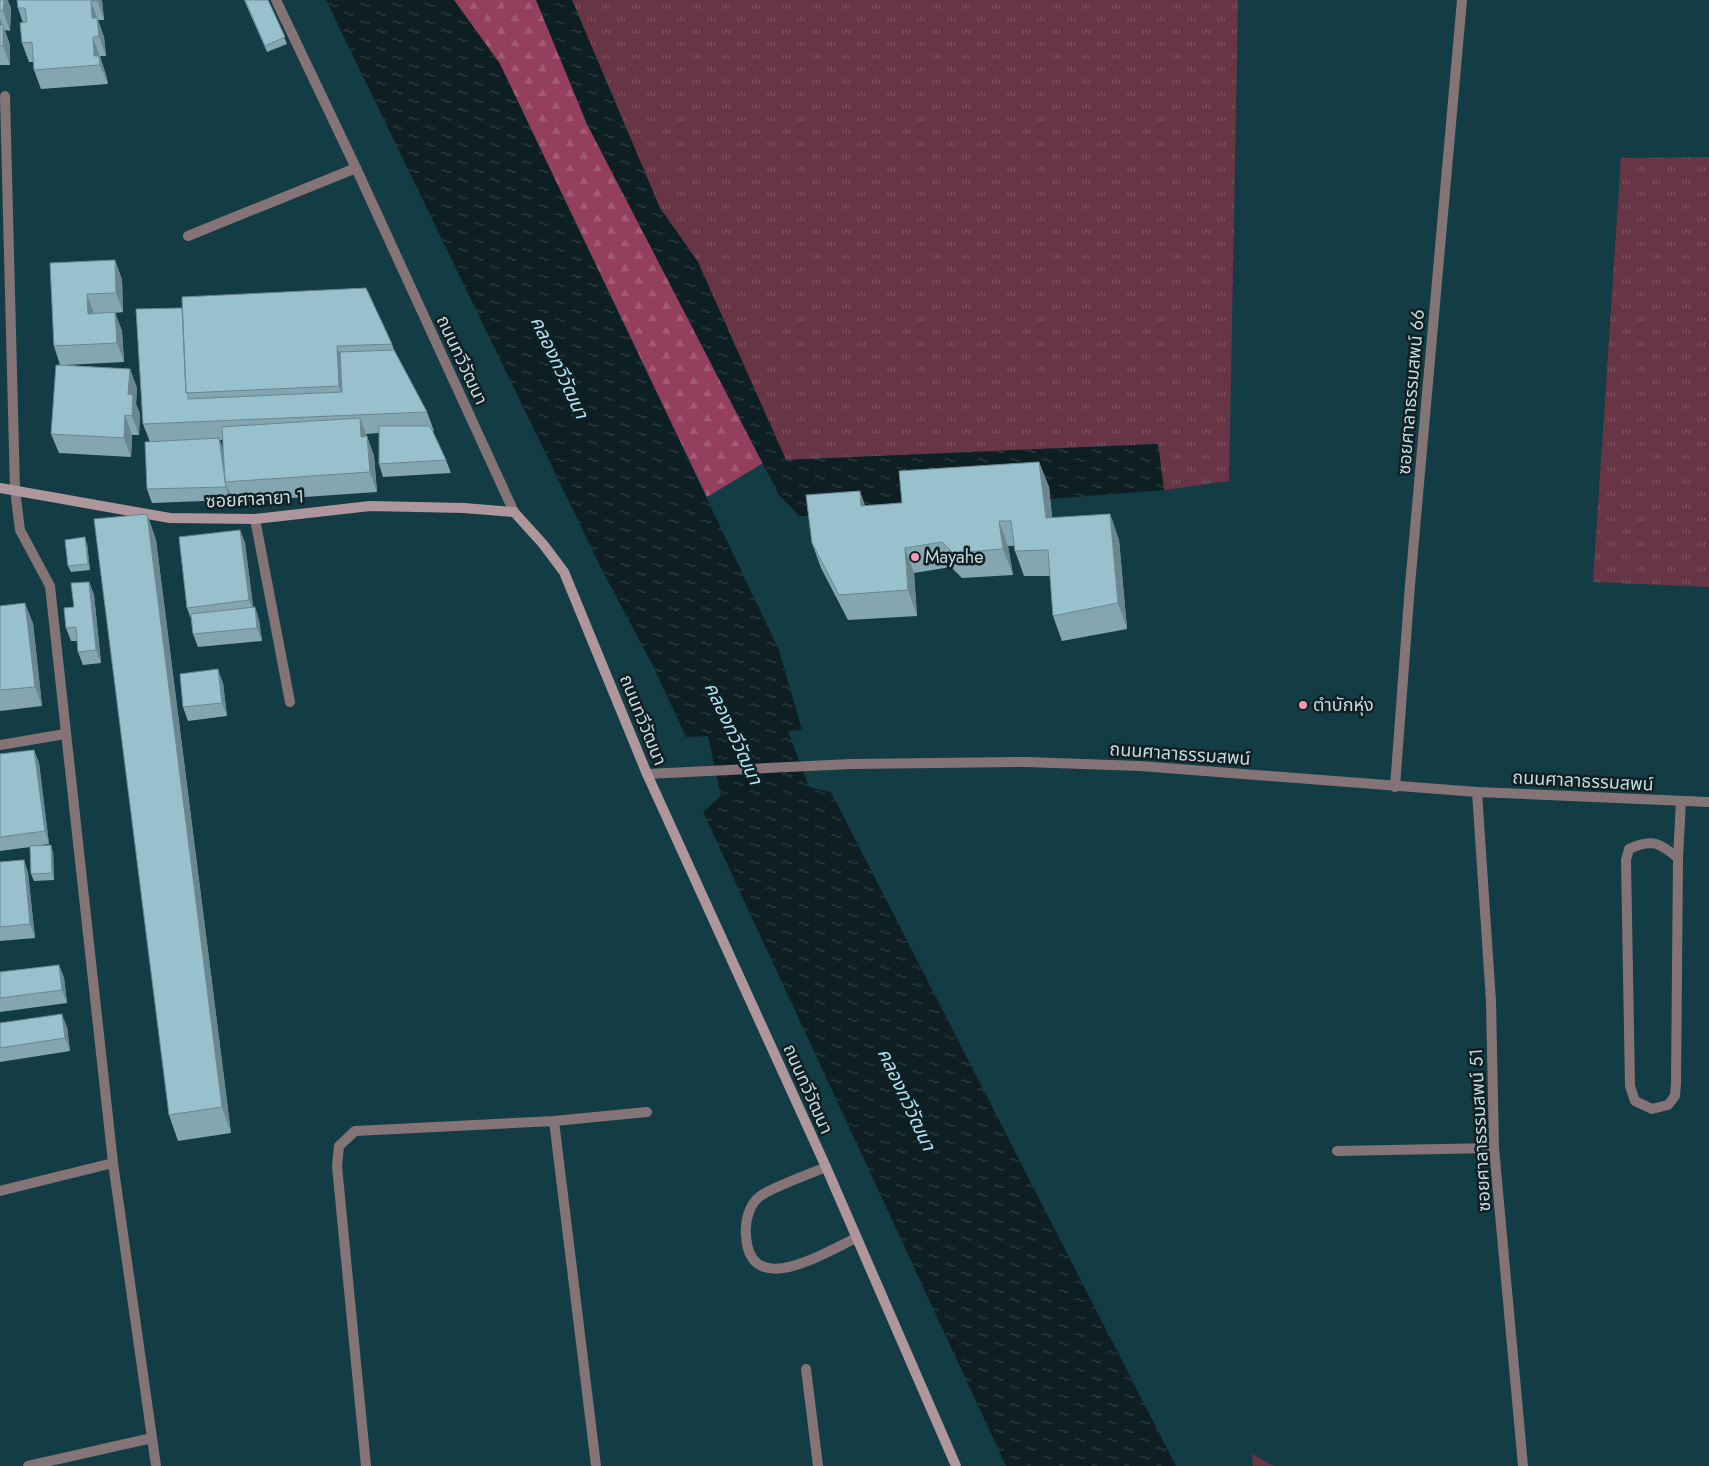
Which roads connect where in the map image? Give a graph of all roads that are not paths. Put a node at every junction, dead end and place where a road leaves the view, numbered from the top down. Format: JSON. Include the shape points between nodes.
{"nodes":[{"id":1,"x":276,"y":0,"type":"edge"},
{"id":2,"x":1462,"y":0,"type":"edge"},
{"id":3,"x":4,"y":96,"type":"dead end"},
{"id":4,"x":356,"y":168,"type":"junction"},
{"id":5,"x":188,"y":236,"type":"dead end"},
{"id":6,"x":0,"y":488,"type":"edge"},
{"id":7,"x":15,"y":490,"type":"junction"},
{"id":8,"x":514,"y":512,"type":"junction"},
{"id":9,"x":255,"y":519,"type":"junction"},
{"id":10,"x":290,"y":702,"type":"dead end"},
{"id":11,"x":65,"y":734,"type":"junction"},
{"id":12,"x":0,"y":744,"type":"edge"},
{"id":13,"x":648,"y":774,"type":"junction"},
{"id":14,"x":1395,"y":787,"type":"junction"},
{"id":15,"x":1478,"y":792,"type":"junction"},
{"id":16,"x":1682,"y":802,"type":"junction"},
{"id":17,"x":1709,"y":802,"type":"edge"},
{"id":18,"x":1678,"y":858,"type":"junction"},
{"id":19,"x":647,"y":1112,"type":"dead end"},
{"id":20,"x":554,"y":1121,"type":"junction"},
{"id":21,"x":1494,"y":1148,"type":"junction"},
{"id":22,"x":1337,"y":1151,"type":"dead end"},
{"id":23,"x":113,"y":1163,"type":"junction"},
{"id":24,"x":826,"y":1167,"type":"junction"},
{"id":25,"x":0,"y":1192,"type":"edge"},
{"id":26,"x":856,"y":1238,"type":"junction"},
{"id":27,"x":806,"y":1368,"type":"dead end"},
{"id":28,"x":152,"y":1438,"type":"junction"},
{"id":29,"x":28,"y":1466,"type":"edge"},
{"id":30,"x":156,"y":1466,"type":"edge"},
{"id":31,"x":366,"y":1466,"type":"edge"},
{"id":32,"x":596,"y":1466,"type":"edge"},
{"id":33,"x":818,"y":1466,"type":"edge"},
{"id":34,"x":956,"y":1466,"type":"edge"},
{"id":35,"x":1523,"y":1466,"type":"edge"}],
"edges":[{"from":1,"to":4,"type":"street","name":"ถนนทวีวัฒนา"},
{"from":2,"to":14,"type":"street","name":"ซอยศาลาธรรมสพน์ 66"},
{"from":3,"to":7,"type":"street"},
{"from":4,"to":5,"type":"street"},
{"from":4,"to":8,"type":"street","name":"ถนนทวีวัฒนา"},
{"from":6,"to":7,"type":"main road","name":"ซอยศาลายา 1"},
{"from":7,"to":9,"type":"main road","name":"ซอยศาลายา 1","via":[[170,518]]},
{"from":7,"to":11,"type":"street","via":[[20,530],[50,586]]},
{"from":8,"to":9,"type":"main road","name":"ซอยศาลายา 1","via":[[370,506]]},
{"from":8,"to":13,"type":"main road","name":"ถนนทวีวัฒนา","via":[[544,544],[564,572]]},
{"from":9,"to":10,"type":"street"},
{"from":11,"to":12,"type":"street"},
{"from":11,"to":23,"type":"street"},
{"from":13,"to":14,"type":"street","name":"ถนนศาลาธรรมสพน์","via":[[851,764],[1026,762],[1140,766]]},
{"from":13,"to":24,"type":"main road","name":"ถนนทวีวัฒนา"},
{"from":14,"to":15,"type":"street","name":"ถนนศาลาธรรมสพน์"},
{"from":15,"to":16,"type":"street","name":"ถนนศาลาธรรมสพน์"},
{"from":15,"to":21,"type":"street","name":"ซอยศาลาธรรมสพน์ 51","via":[[1491,1001]]},
{"from":16,"to":17,"type":"street","name":"ถนนศาลาธรรมสพน์"},
{"from":16,"to":18,"type":"street"},
{"from":18,"to":18,"type":"street","via":[[1662,845],[1643,842],[1629,849],[1626,860],[1630,1086],[1634,1102],[1652,1109],[1668,1105],[1675,1096]]},
{"from":19,"to":20,"type":"street"},
{"from":20,"to":31,"type":"street","via":[[355,1131],[340,1146],[337,1166]]},
{"from":20,"to":32,"type":"street"},
{"from":21,"to":22,"type":"street"},
{"from":21,"to":35,"type":"street","name":"ซอยศาลาธรรมสพน์ 51"},
{"from":23,"to":25,"type":"street"},
{"from":23,"to":28,"type":"street"},
{"from":24,"to":26,"type":"main road","name":"ถนนทวีวัฒนา"},
{"from":24,"to":26,"type":"street","via":[[759,1197],[749,1210],[745,1225],[746,1246],[754,1261],[764,1267],[780,1269],[799,1265]]},
{"from":26,"to":34,"type":"main road","name":"ถนนทวีวัฒนา"},
{"from":27,"to":33,"type":"street"},
{"from":28,"to":29,"type":"street"},
{"from":28,"to":30,"type":"street"}]}
